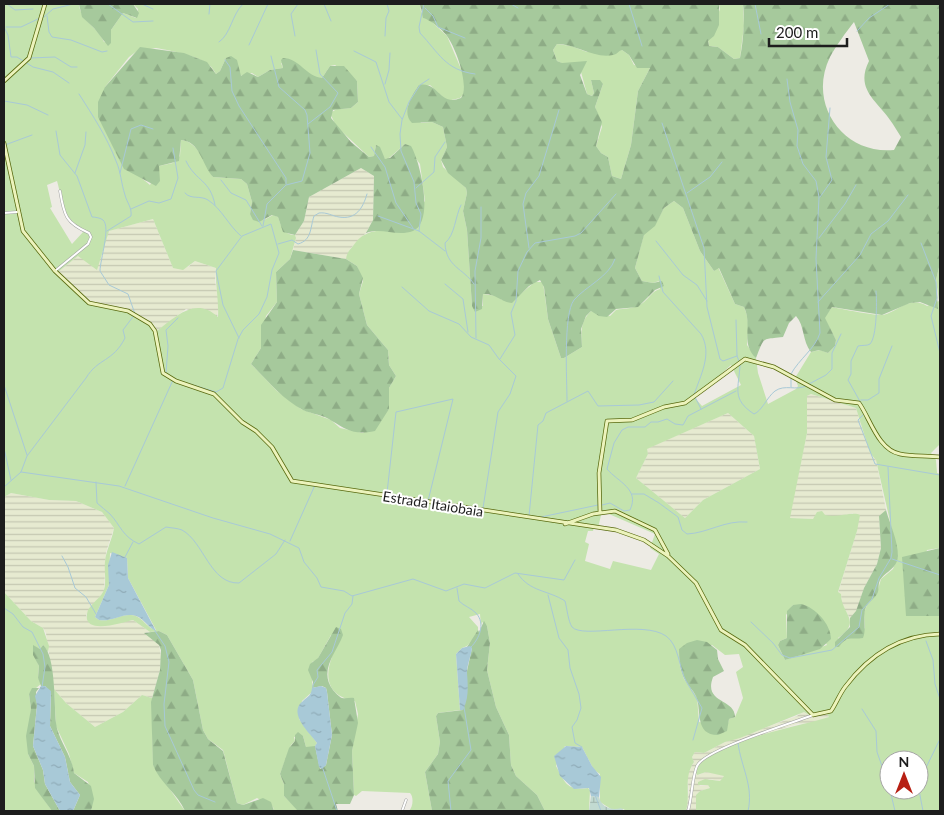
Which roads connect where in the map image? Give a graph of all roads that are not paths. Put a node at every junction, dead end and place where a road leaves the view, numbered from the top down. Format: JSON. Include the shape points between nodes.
{"nodes":[{"id":1,"x":45,"y":4,"type":"edge"},
{"id":2,"x":4,"y":81,"type":"edge"},
{"id":3,"x":4,"y":143,"type":"edge"},
{"id":4,"x":60,"y":191,"type":"dead end"},
{"id":5,"x":17,"y":212,"type":"junction"},
{"id":6,"x":4,"y":213,"type":"edge"},
{"id":7,"x":55,"y":271,"type":"junction"},
{"id":8,"x":940,"y":457,"type":"edge"},
{"id":9,"x":600,"y":512,"type":"junction"},
{"id":10,"x":565,"y":524,"type":"junction"},
{"id":11,"x":668,"y":556,"type":"junction"},
{"id":12,"x":940,"y":634,"type":"edge"},
{"id":13,"x":814,"y":715,"type":"junction"},
{"id":14,"x":406,"y":800,"type":"dead end"},
{"id":15,"x":402,"y":811,"type":"edge"},
{"id":16,"x":688,"y":811,"type":"edge"}],
"edges":[{"from":1,"to":2,"type":"street","via":[[29,58]]},
{"from":3,"to":5,"type":"street","name":"Estrada Itaiobaia"},
{"from":4,"to":7,"type":"street","via":[[70,222],[91,237],[88,244]]},
{"from":5,"to":6,"type":"street"},
{"from":5,"to":7,"type":"street","name":"Estrada Itaiobaia","via":[[23,231]]},
{"from":7,"to":10,"type":"street","name":"Estrada Itaiobaia","via":[[92,304],[128,311],[150,324],[155,331],[163,373],[214,394],[272,447],[294,482]]},
{"from":8,"to":9,"type":"street","via":[[893,451],[869,423],[859,402],[835,400],[774,367],[745,359],[685,403],[664,407],[632,420],[607,421],[599,473]]},
{"from":9,"to":10,"type":"street"},
{"from":9,"to":11,"type":"street","via":[[618,512],[652,528],[660,535]]},
{"from":10,"to":11,"type":"street","name":"Estrada Itaiobaia","via":[[624,532],[644,540]]},
{"from":11,"to":13,"type":"street","name":"Estrada Itaiobaia","via":[[696,583],[721,630],[745,645]]},
{"from":12,"to":13,"type":"street","via":[[894,644],[880,651],[845,688],[831,711]]},
{"from":13,"to":16,"type":"street","via":[[740,741],[704,758],[697,766]]},
{"from":14,"to":15,"type":"street"}]}
